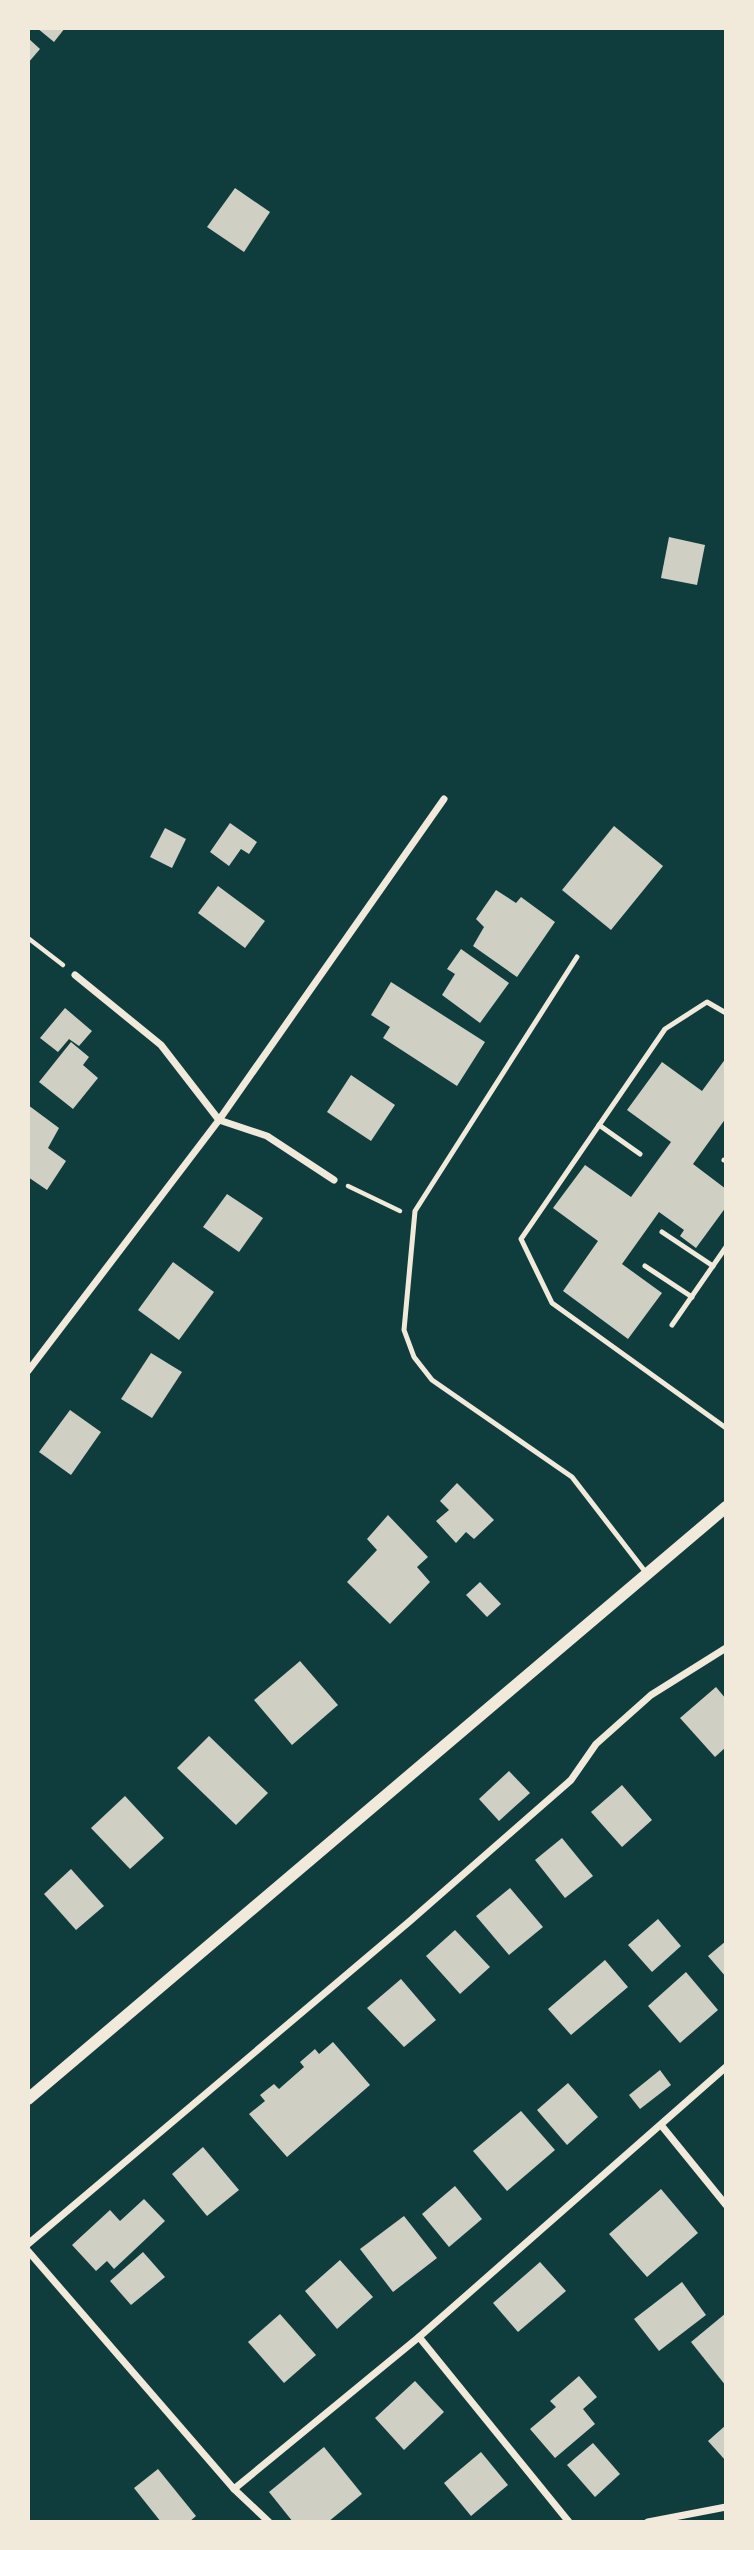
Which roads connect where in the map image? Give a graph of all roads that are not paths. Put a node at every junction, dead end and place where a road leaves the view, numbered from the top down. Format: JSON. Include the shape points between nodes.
{"nodes":[{"id":1,"x":444,"y":799,"type":"dead end"},
{"id":2,"x":577,"y":957,"type":"dead end"},
{"id":3,"x":75,"y":975,"type":"road end"},
{"id":4,"x":726,"y":1013,"type":"edge"},
{"id":5,"x":219,"y":1120,"type":"junction"},
{"id":6,"x":599,"y":1125,"type":"junction"},
{"id":7,"x":640,"y":1154,"type":"dead end"},
{"id":8,"x":334,"y":1180,"type":"road end"},
{"id":9,"x":662,"y":1232,"type":"dead end"},
{"id":10,"x":726,"y":1247,"type":"edge"},
{"id":11,"x":645,"y":1266,"type":"dead end"},
{"id":12,"x":713,"y":1266,"type":"junction"},
{"id":13,"x":691,"y":1297,"type":"junction"},
{"id":14,"x":672,"y":1325,"type":"dead end"},
{"id":15,"x":28,"y":1371,"type":"edge"},
{"id":16,"x":726,"y":1428,"type":"edge"},
{"id":17,"x":726,"y":1507,"type":"edge"},
{"id":18,"x":647,"y":1574,"type":"junction"},
{"id":19,"x":726,"y":1648,"type":"edge"},
{"id":20,"x":726,"y":2067,"type":"edge"},
{"id":21,"x":28,"y":2099,"type":"edge"},
{"id":22,"x":661,"y":2126,"type":"junction"},
{"id":23,"x":726,"y":2205,"type":"edge"},
{"id":24,"x":28,"y":2244,"type":"edge"},
{"id":25,"x":28,"y":2251,"type":"edge"},
{"id":26,"x":419,"y":2337,"type":"junction"},
{"id":27,"x":234,"y":2490,"type":"junction"},
{"id":28,"x":726,"y":2507,"type":"edge"},
{"id":29,"x":269,"y":2522,"type":"edge"},
{"id":30,"x":569,"y":2522,"type":"edge"},
{"id":31,"x":648,"y":2522,"type":"edge"}],
"edges":[{"from":1,"to":5,"type":"street"},
{"from":2,"to":18,"type":"lane","via":[[415,1211],[404,1330],[414,1357],[432,1380],[572,1477]]},
{"from":3,"to":5,"type":"street","via":[[161,1045]]},
{"from":4,"to":6,"type":"lane","via":[[707,1002],[665,1030]]},
{"from":5,"to":8,"type":"street","via":[[267,1136]]},
{"from":5,"to":15,"type":"street"},
{"from":6,"to":7,"type":"lane"},
{"from":6,"to":16,"type":"lane","via":[[520,1239],[552,1303]]},
{"from":9,"to":12,"type":"lane"},
{"from":10,"to":12,"type":"lane"},
{"from":11,"to":13,"type":"lane"},
{"from":12,"to":13,"type":"lane"},
{"from":13,"to":14,"type":"lane"},
{"from":17,"to":18,"type":"street"},
{"from":18,"to":21,"type":"street"},
{"from":19,"to":24,"type":"street","via":[[651,1695],[596,1744],[571,1780]]},
{"from":20,"to":22,"type":"street"},
{"from":22,"to":23,"type":"street"},
{"from":22,"to":26,"type":"street"},
{"from":25,"to":27,"type":"street"},
{"from":26,"to":27,"type":"street"},
{"from":26,"to":30,"type":"street"},
{"from":27,"to":29,"type":"street"},
{"from":28,"to":31,"type":"street"}]}
